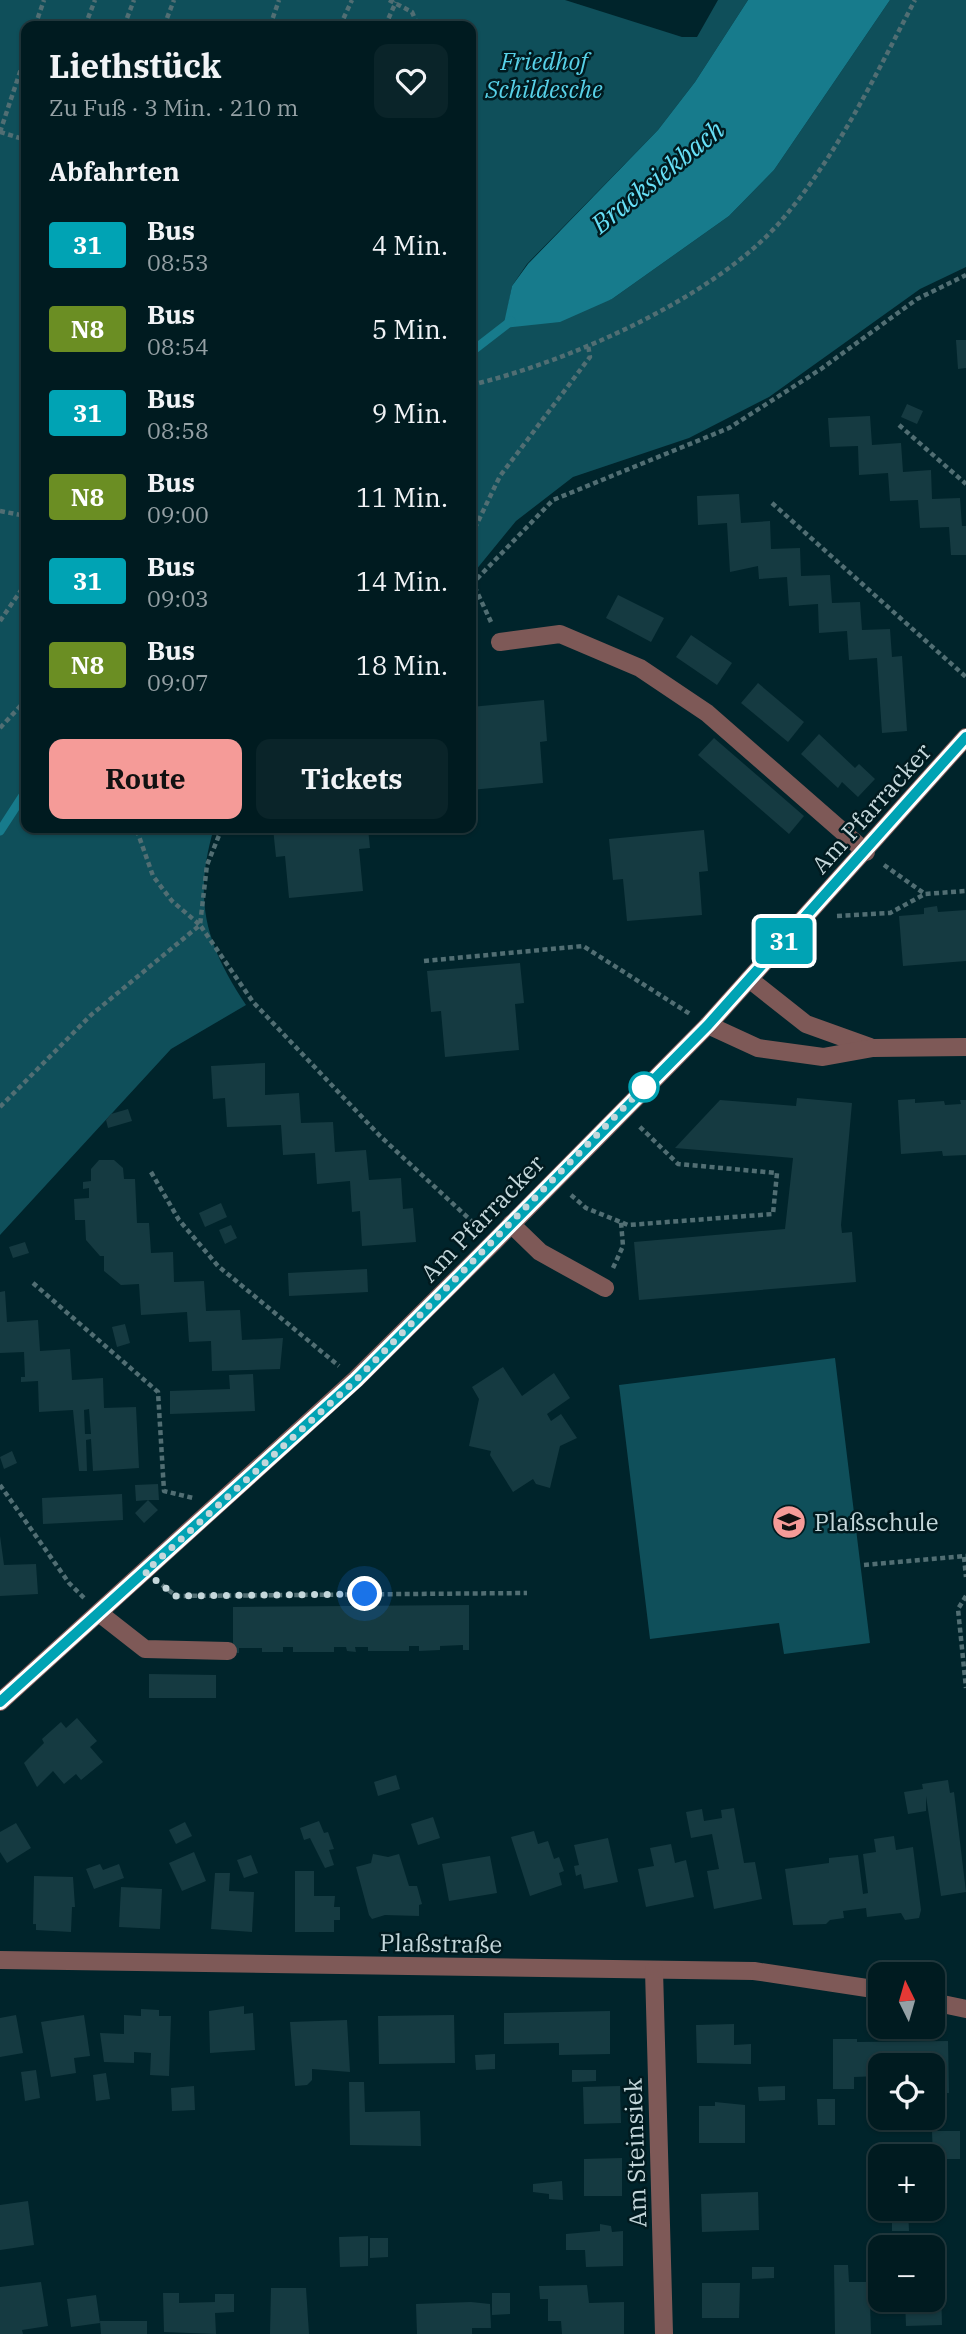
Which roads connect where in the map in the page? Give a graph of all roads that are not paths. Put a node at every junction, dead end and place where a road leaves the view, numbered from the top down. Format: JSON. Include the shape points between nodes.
{"nodes":[{"id":1,"x":500,"y":642,"type":"road end"},
{"id":2,"x":966,"y":737,"type":"edge"},
{"id":3,"x":866,"y":852,"type":"junction"},
{"id":4,"x":749,"y":979,"type":"junction"},
{"id":5,"x":708,"y":1025,"type":"junction"},
{"id":6,"x":966,"y":1047,"type":"edge"},
{"id":7,"x":873,"y":1048,"type":"junction"},
{"id":8,"x":511,"y":1224,"type":"junction"},
{"id":9,"x":605,"y":1288,"type":"road end"},
{"id":10,"x":99,"y":1613,"type":"junction"},
{"id":11,"x":228,"y":1651,"type":"dead end"},
{"id":12,"x":0,"y":1702,"type":"edge"},
{"id":13,"x":0,"y":1960,"type":"edge"},
{"id":14,"x":654,"y":1970,"type":"junction"},
{"id":15,"x":868,"y":1988,"type":"edge"},
{"id":16,"x":945,"y":2005,"type":"edge"},
{"id":17,"x":966,"y":2009,"type":"edge"},
{"id":18,"x":664,"y":2334,"type":"edge"}],
"edges":[{"from":1,"to":3,"type":"street","via":[[561,634],[640,668],[706,713]]},
{"from":2,"to":3,"type":"street","name":"Am Pfarracker"},
{"from":3,"to":4,"type":"street","name":"Am Pfarracker"},
{"from":4,"to":5,"type":"street","name":"Am Pfarracker"},
{"from":4,"to":7,"type":"street","via":[[806,1024]]},
{"from":5,"to":7,"type":"street","via":[[758,1048],[823,1056]]},
{"from":5,"to":8,"type":"street","name":"Am Pfarracker"},
{"from":6,"to":7,"type":"street"},
{"from":8,"to":9,"type":"street","via":[[540,1252]]},
{"from":8,"to":10,"type":"street","name":"Am Pfarracker","via":[[356,1380]]},
{"from":10,"to":11,"type":"street","via":[[145,1649]]},
{"from":10,"to":12,"type":"street","name":"Am Pfarracker"},
{"from":13,"to":14,"type":"street","name":"Plaßstraße"},
{"from":14,"to":15,"type":"street","name":"Plaßstraße","via":[[754,1971]]},
{"from":14,"to":18,"type":"street","name":"Am Steinsiek"},
{"from":16,"to":17,"type":"street"}]}
